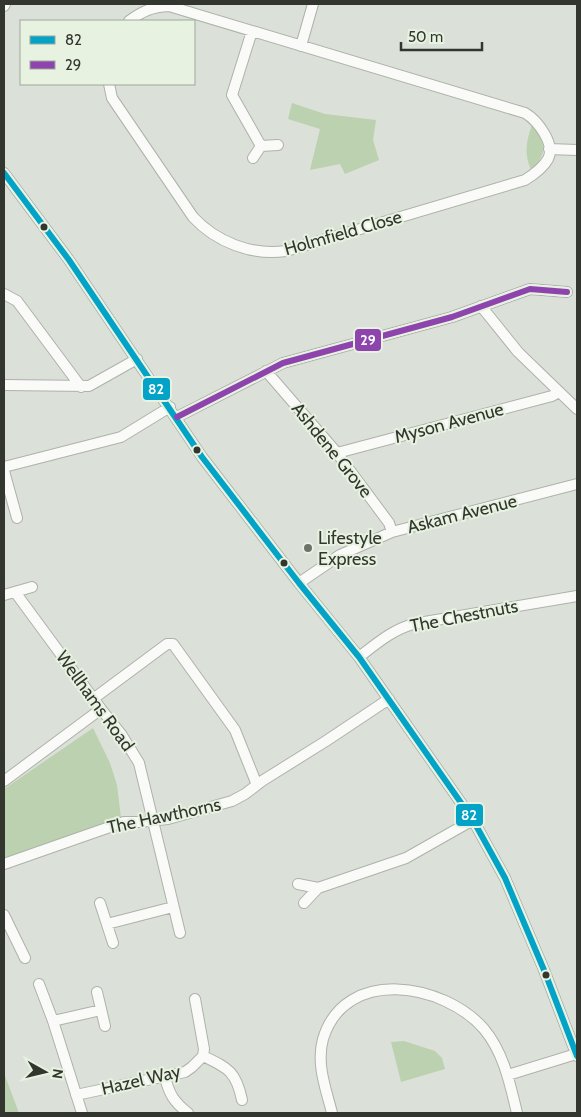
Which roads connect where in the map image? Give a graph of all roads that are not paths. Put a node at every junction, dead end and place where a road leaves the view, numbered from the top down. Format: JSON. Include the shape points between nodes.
{"nodes":[{"id":1,"x":313,"y":4,"type":"edge"},
{"id":2,"x":130,"y":20,"type":"edge"},
{"id":3,"x":252,"y":31,"type":"junction"},
{"id":4,"x":301,"y":46,"type":"junction"},
{"id":5,"x":109,"y":85,"type":"edge"},
{"id":6,"x":278,"y":145,"type":"dead end"},
{"id":7,"x":261,"y":146,"type":"junction"},
{"id":8,"x":549,"y":149,"type":"junction"},
{"id":9,"x":577,"y":150,"type":"edge"},
{"id":10,"x":253,"y":158,"type":"dead end"},
{"id":11,"x":4,"y":173,"type":"edge"},
{"id":12,"x":567,"y":292,"type":"dead end"},
{"id":13,"x":4,"y":294,"type":"edge"},
{"id":14,"x":482,"y":306,"type":"junction"},
{"id":15,"x":137,"y":359,"type":"junction"},
{"id":16,"x":266,"y":372,"type":"junction"},
{"id":17,"x":4,"y":385,"type":"edge"},
{"id":18,"x":81,"y":387,"type":"junction"},
{"id":19,"x":559,"y":392,"type":"junction"},
{"id":20,"x":170,"y":407,"type":"junction"},
{"id":21,"x":577,"y":409,"type":"edge"},
{"id":22,"x":177,"y":417,"type":"junction"},
{"id":23,"x":338,"y":453,"type":"junction"},
{"id":24,"x":4,"y":467,"type":"edge"},
{"id":25,"x":4,"y":471,"type":"edge"},
{"id":26,"x":577,"y":484,"type":"edge"},
{"id":27,"x":17,"y":518,"type":"dead end"},
{"id":28,"x":392,"y":532,"type":"junction"},
{"id":29,"x":298,"y":583,"type":"junction"},
{"id":30,"x":32,"y":587,"type":"dead end"},
{"id":31,"x":15,"y":592,"type":"junction"},
{"id":32,"x":4,"y":595,"type":"edge"},
{"id":33,"x":577,"y":596,"type":"edge"},
{"id":34,"x":359,"y":657,"type":"junction"},
{"id":35,"x":93,"y":699,"type":"junction"},
{"id":36,"x":389,"y":699,"type":"junction"},
{"id":37,"x":100,"y":709,"type":"junction"},
{"id":38,"x":4,"y":782,"type":"edge"},
{"id":39,"x":257,"y":785,"type":"junction"},
{"id":40,"x":473,"y":820,"type":"junction"},
{"id":41,"x":152,"y":821,"type":"junction"},
{"id":42,"x":4,"y":864,"type":"edge"},
{"id":43,"x":298,"y":884,"type":"dead end"},
{"id":44,"x":318,"y":888,"type":"junction"},
{"id":45,"x":100,"y":903,"type":"dead end"},
{"id":46,"x":304,"y":903,"type":"dead end"},
{"id":47,"x":173,"y":907,"type":"junction"},
{"id":48,"x":4,"y":915,"type":"edge"},
{"id":49,"x":107,"y":924,"type":"junction"},
{"id":50,"x":180,"y":933,"type":"dead end"},
{"id":51,"x":113,"y":943,"type":"dead end"},
{"id":52,"x":25,"y":958,"type":"dead end"},
{"id":53,"x":39,"y":984,"type":"dead end"},
{"id":54,"x":97,"y":992,"type":"dead end"},
{"id":55,"x":195,"y":999,"type":"dead end"},
{"id":56,"x":101,"y":1010,"type":"junction"},
{"id":57,"x":53,"y":1021,"type":"junction"},
{"id":58,"x":105,"y":1026,"type":"dead end"},
{"id":59,"x":577,"y":1055,"type":"edge"},
{"id":60,"x":203,"y":1056,"type":"junction"},
{"id":61,"x":508,"y":1075,"type":"junction"},
{"id":62,"x":164,"y":1077,"type":"junction"},
{"id":63,"x":76,"y":1095,"type":"junction"},
{"id":64,"x":242,"y":1100,"type":"dead end"},
{"id":65,"x":82,"y":1113,"type":"edge"},
{"id":66,"x":188,"y":1113,"type":"edge"},
{"id":67,"x":332,"y":1113,"type":"edge"},
{"id":68,"x":517,"y":1113,"type":"edge"}],
"edges":[{"from":1,"to":4,"type":"street"},
{"from":2,"to":3,"type":"street","via":[[145,10],[168,6]]},
{"from":3,"to":4,"type":"street"},
{"from":3,"to":7,"type":"street","via":[[232,95]]},
{"from":4,"to":8,"type":"street","via":[[525,113],[542,129]]},
{"from":5,"to":8,"type":"street","name":"Holmfield Close","via":[[112,98],[201,226],[227,243],[260,251],[286,251],[524,180],[548,159]]},
{"from":6,"to":7,"type":"street"},
{"from":7,"to":10,"type":"street"},
{"from":8,"to":9,"type":"street"},
{"from":11,"to":15,"type":"street"},
{"from":12,"to":14,"type":"street","via":[[530,289]]},
{"from":13,"to":18,"type":"street","via":[[18,301]]},
{"from":14,"to":16,"type":"street","via":[[283,363]]},
{"from":14,"to":19,"type":"street","via":[[518,352]]},
{"from":15,"to":18,"type":"street","via":[[96,383]]},
{"from":15,"to":20,"type":"street"},
{"from":16,"to":22,"type":"street"},
{"from":16,"to":23,"type":"street","name":"Ashdene Grove"},
{"from":17,"to":18,"type":"street"},
{"from":19,"to":21,"type":"street"},
{"from":19,"to":23,"type":"street","name":"Myson Avenue"},
{"from":20,"to":22,"type":"street"},
{"from":20,"to":24,"type":"street","via":[[121,437]]},
{"from":22,"to":29,"type":"street"},
{"from":23,"to":28,"type":"street","name":"Ashdene Grove","via":[[389,523]]},
{"from":25,"to":27,"type":"street"},
{"from":26,"to":28,"type":"street","name":"Askam Avenue"},
{"from":28,"to":29,"type":"street","name":"Askam Avenue","via":[[340,556]]},
{"from":29,"to":34,"type":"street"},
{"from":30,"to":31,"type":"street"},
{"from":31,"to":32,"type":"street"},
{"from":31,"to":35,"type":"street","name":"Wellhams Road"},
{"from":33,"to":34,"type":"street","name":"The Chestnuts","via":[[402,627]]},
{"from":34,"to":36,"type":"street"},
{"from":35,"to":37,"type":"street","name":"Wellhams Road"},
{"from":35,"to":39,"type":"street","via":[[167,644],[173,644],[236,730]]},
{"from":36,"to":39,"type":"street","name":"The Hawthorns"},
{"from":36,"to":40,"type":"street"},
{"from":37,"to":38,"type":"street"},
{"from":37,"to":41,"type":"street","name":"Wellhams Road","via":[[139,763]]},
{"from":39,"to":41,"type":"street","name":"The Hawthorns","via":[[232,801]]},
{"from":40,"to":44,"type":"street","via":[[406,858]]},
{"from":40,"to":59,"type":"street","via":[[505,878]]},
{"from":41,"to":42,"type":"street","name":"The Hawthorns","via":[[124,822]]},
{"from":41,"to":47,"type":"street","name":"Wellhams Road"},
{"from":43,"to":44,"type":"street"},
{"from":44,"to":46,"type":"street"},
{"from":45,"to":49,"type":"street"},
{"from":47,"to":49,"type":"street"},
{"from":47,"to":50,"type":"street","name":"Wellhams Road"},
{"from":48,"to":52,"type":"street"},
{"from":49,"to":51,"type":"street"},
{"from":53,"to":57,"type":"street"},
{"from":54,"to":56,"type":"street"},
{"from":55,"to":60,"type":"street","name":"Hazel Way"},
{"from":56,"to":57,"type":"street"},
{"from":56,"to":58,"type":"street"},
{"from":57,"to":63,"type":"street"},
{"from":59,"to":61,"type":"street"},
{"from":60,"to":62,"type":"street","name":"Hazel Way","via":[[184,1072]]},
{"from":60,"to":64,"type":"street","via":[[228,1068]]},
{"from":61,"to":67,"type":"street","via":[[501,1055],[484,1029],[448,1002],[418,991],[367,993],[345,1004],[336,1013],[323,1039],[320,1064]]},
{"from":61,"to":68,"type":"street"},
{"from":62,"to":63,"type":"street","name":"Hazel Way"},
{"from":62,"to":66,"type":"street","via":[[169,1093]]},
{"from":63,"to":65,"type":"street"}]}
